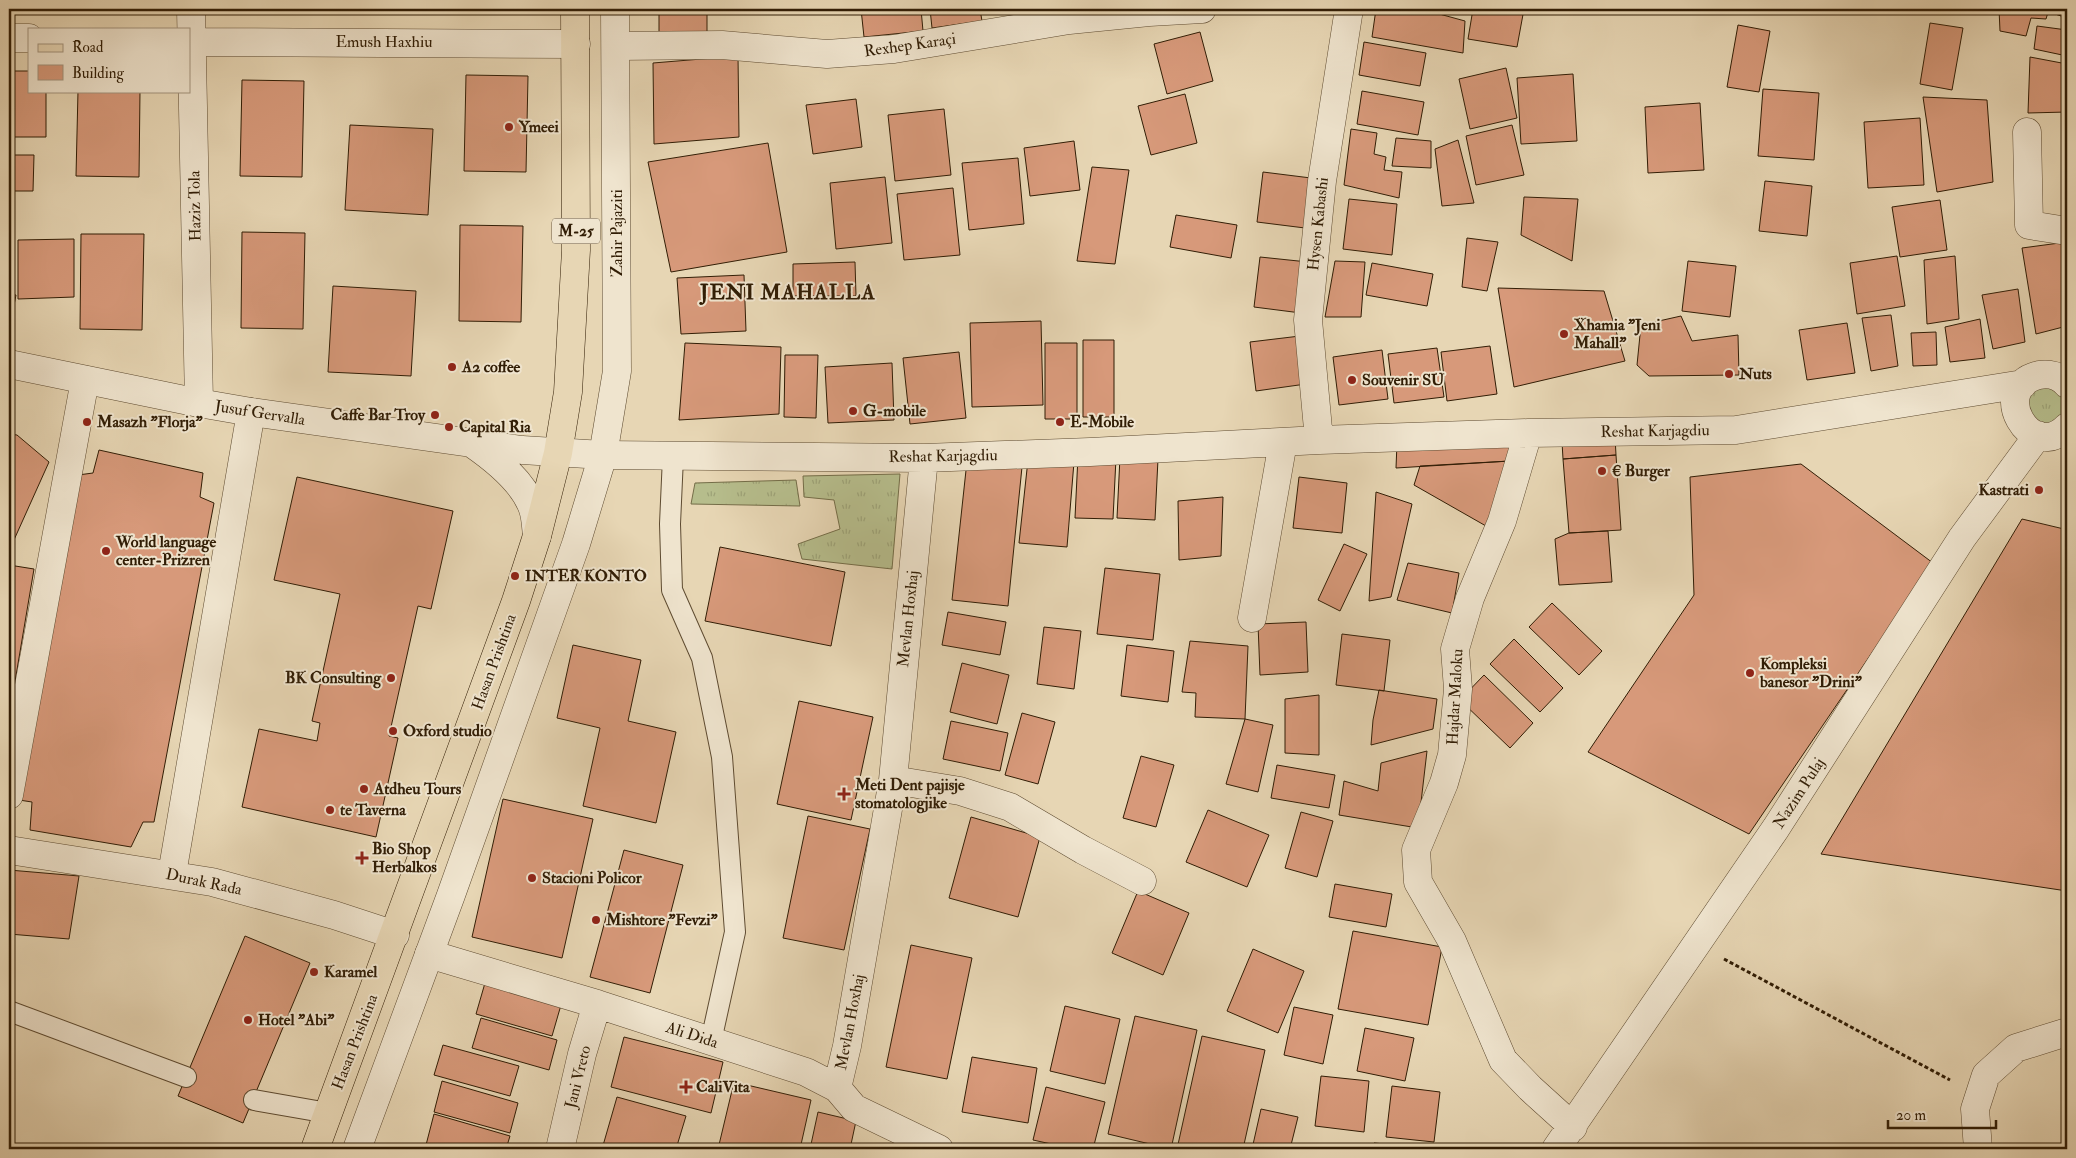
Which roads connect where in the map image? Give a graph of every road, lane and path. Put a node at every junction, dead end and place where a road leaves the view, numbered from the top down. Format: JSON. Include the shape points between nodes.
{"nodes":[{"id":1,"x":191,"y":9,"type":"edge"},
{"id":2,"x":575,"y":9,"type":"edge"},
{"id":3,"x":615,"y":9,"type":"edge"},
{"id":4,"x":1202,"y":9,"type":"edge"},
{"id":5,"x":1349,"y":9,"type":"edge"},
{"id":6,"x":9,"y":38,"type":"edge"},
{"id":7,"x":28,"y":38,"type":"edge"},
{"id":8,"x":190,"y":42,"type":"edge"},
{"id":9,"x":576,"y":44,"type":"junction"},
{"id":10,"x":616,"y":46,"type":"junction"},
{"id":11,"x":2027,"y":132,"type":"dead end"},
{"id":12,"x":2067,"y":231,"type":"edge"},
{"id":13,"x":9,"y":364,"type":"edge"},
{"id":14,"x":85,"y":380,"type":"junction"},
{"id":15,"x":2066,"y":380,"type":"edge"},
{"id":16,"x":2023,"y":384,"type":"junction"},
{"id":17,"x":199,"y":404,"type":"junction"},
{"id":18,"x":251,"y":412,"type":"junction"},
{"id":19,"x":1528,"y":432,"type":"junction"},
{"id":20,"x":2057,"y":436,"type":"edge"},
{"id":21,"x":1319,"y":440,"type":"junction"},
{"id":22,"x":1283,"y":442,"type":"junction"},
{"id":23,"x":473,"y":444,"type":"junction"},
{"id":24,"x":558,"y":453,"type":"junction"},
{"id":25,"x":602,"y":455,"type":"junction"},
{"id":26,"x":673,"y":457,"type":"junction"},
{"id":27,"x":924,"y":458,"type":"junction"},
{"id":28,"x":537,"y":536,"type":"junction"},
{"id":29,"x":1252,"y":618,"type":"dead end"},
{"id":30,"x":893,"y":780,"type":"junction"},
{"id":31,"x":9,"y":795,"type":"edge"},
{"id":32,"x":9,"y":850,"type":"edge"},
{"id":33,"x":172,"y":874,"type":"junction"},
{"id":34,"x":1142,"y":881,"type":"dead end"},
{"id":35,"x":395,"y":935,"type":"junction"},
{"id":36,"x":1697,"y":945,"type":"junction"},
{"id":37,"x":429,"y":954,"type":"junction"},
{"id":38,"x":597,"y":1004,"type":"junction"},
{"id":39,"x":9,"y":1011,"type":"edge"},
{"id":40,"x":2067,"y":1032,"type":"edge"},
{"id":41,"x":711,"y":1042,"type":"junction"},
{"id":42,"x":186,"y":1077,"type":"dead end"},
{"id":43,"x":1980,"y":1096,"type":"junction"},
{"id":44,"x":845,"y":1098,"type":"junction"},
{"id":45,"x":254,"y":1100,"type":"dead end"},
{"id":46,"x":328,"y":1113,"type":"junction"},
{"id":47,"x":1573,"y":1127,"type":"junction"},
{"id":48,"x":315,"y":1149,"type":"edge"},
{"id":49,"x":357,"y":1149,"type":"edge"},
{"id":50,"x":560,"y":1149,"type":"edge"},
{"id":51,"x":893,"y":1149,"type":"edge"},
{"id":52,"x":939,"y":1149,"type":"edge"},
{"id":53,"x":1556,"y":1149,"type":"edge"},
{"id":54,"x":1978,"y":1149,"type":"edge"}],
"edges":[{"from":1,"to":8,"type":"street","name":"Haziz Tola"},
{"from":2,"to":9,"type":"main road","number":"M-25"},
{"from":3,"to":10,"type":"street","name":"Zahir Pajaziti"},
{"from":4,"to":10,"type":"street","name":"Rexhep Karaçi","via":[[1069,20],[894,49],[827,54],[722,45]]},
{"from":5,"to":21,"type":"street","name":"Hysen Kabashi","via":[[1322,181],[1308,320]]},
{"from":6,"to":7,"type":"street"},
{"from":8,"to":9,"type":"street","name":"Emush Haxhiu"},
{"from":8,"to":17,"type":"street","name":"Haziz Tola"},
{"from":9,"to":24,"type":"main road","number":"M-25","via":[[576,250],[568,392]]},
{"from":10,"to":25,"type":"street","name":"Zahir Pajaziti","via":[[617,371]]},
{"from":11,"to":12,"type":"street","via":[[2029,225]]},
{"from":13,"to":14,"type":"street","name":"Jusuf Gervalla"},
{"from":14,"to":17,"type":"street","name":"Jusuf Gervalla"},
{"from":14,"to":31,"type":"street"},
{"from":15,"to":16,"type":"street","name":"Reshat Karjagdiu","via":[[2047,374]]},
{"from":16,"to":19,"type":"street","name":"Reshat Karjagdiu","via":[[1736,430]]},
{"from":16,"to":20,"type":"street","via":[[2016,398],[2016,414],[2025,428]]},
{"from":17,"to":18,"type":"street","name":"Jusuf Gervalla"},
{"from":18,"to":23,"type":"street","name":"Jusuf Gervalla"},
{"from":18,"to":33,"type":"street"},
{"from":19,"to":21,"type":"street","name":"Reshat Karjagdiu"},
{"from":19,"to":47,"type":"street","name":"Hajdar Maloku","via":[[1502,521],[1470,598],[1455,649],[1458,689],[1452,755],[1444,784],[1416,850],[1418,882],[1452,941],[1503,1060]]},
{"from":20,"to":36,"type":"street","name":"Nazim Pulaj","via":[[1962,538]]},
{"from":21,"to":22,"type":"street","name":"Reshat Karjagdiu"},
{"from":22,"to":27,"type":"street","name":"Reshat Karjagdiu"},
{"from":22,"to":29,"type":"street"},
{"from":23,"to":24,"type":"street","name":"Jusuf Gervalla"},
{"from":23,"to":28,"type":"street","via":[[493,458],[526,494],[534,510]]},
{"from":24,"to":25,"type":"street","name":"Jusuf Gervalla"},
{"from":24,"to":28,"type":"main road","name":"Hasan Prishtina","number":"M-25"},
{"from":25,"to":26,"type":"street","name":"Reshat Karjagdiu"},
{"from":25,"to":37,"type":"street","via":[[576,544]]},
{"from":26,"to":27,"type":"street","name":"Reshat Karjagdiu"},
{"from":26,"to":41,"type":"lane","via":[[672,590],[702,658],[722,757],[735,932]]},
{"from":27,"to":30,"type":"street","name":"Mevlan Hoxhaj"},
{"from":28,"to":35,"type":"main road","name":"Hasan Prishtina","number":"M-25"},
{"from":30,"to":34,"type":"street","via":[[960,791],[1010,807]]},
{"from":30,"to":44,"type":"street","name":"Mevlan Hoxhaj","via":[[849,1036]]},
{"from":32,"to":33,"type":"street","name":"Durak Rada"},
{"from":33,"to":35,"type":"street","name":"Durak Rada","via":[[334,915]]},
{"from":35,"to":46,"type":"main road","name":"Hasan Prishtina","number":"M-25"},
{"from":36,"to":43,"type":"path"},
{"from":36,"to":47,"type":"street","name":"Nazim Pulaj"},
{"from":37,"to":38,"type":"street","name":"Ali Dida"},
{"from":37,"to":49,"type":"street"},
{"from":38,"to":41,"type":"street","name":"Ali Dida"},
{"from":38,"to":50,"type":"street","name":"Jani Vreto"},
{"from":39,"to":42,"type":"lane"},
{"from":40,"to":43,"type":"street","via":[[2016,1048],[1986,1075]]},
{"from":41,"to":44,"type":"street","name":"Ali Dida","via":[[806,1072]]},
{"from":43,"to":54,"type":"street","via":[[1975,1109]]},
{"from":44,"to":51,"type":"street"},
{"from":44,"to":52,"type":"street","name":"Ali Dida"},
{"from":45,"to":46,"type":"lane"},
{"from":46,"to":48,"type":"main road","name":"Hasan Prishtina","number":"M-25"},
{"from":47,"to":53,"type":"street","name":"Nazim Pulaj"}]}
